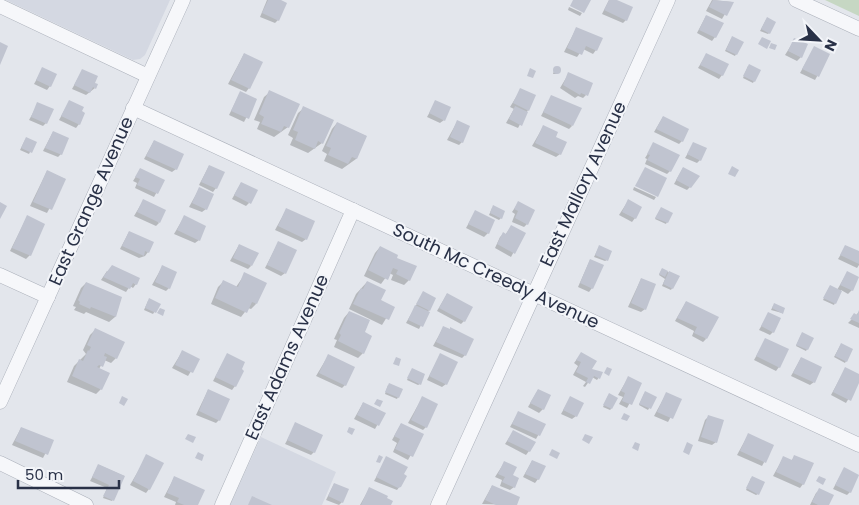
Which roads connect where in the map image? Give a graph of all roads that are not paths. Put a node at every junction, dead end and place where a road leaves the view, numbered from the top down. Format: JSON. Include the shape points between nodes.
{"nodes":[{"id":1,"x":183,"y":0,"type":"edge"},
{"id":2,"x":668,"y":0,"type":"edge"},
{"id":3,"x":796,"y":0,"type":"edge"},
{"id":4,"x":0,"y":6,"type":"edge"},
{"id":5,"x":859,"y":29,"type":"edge"},
{"id":6,"x":148,"y":76,"type":"junction"},
{"id":7,"x":134,"y":108,"type":"junction"},
{"id":8,"x":353,"y":210,"type":"junction"},
{"id":9,"x":0,"y":275,"type":"edge"},
{"id":10,"x":533,"y":293,"type":"junction"},
{"id":11,"x":48,"y":297,"type":"junction"},
{"id":12,"x":0,"y":402,"type":"edge"},
{"id":13,"x":859,"y":445,"type":"edge"},
{"id":14,"x":0,"y":463,"type":"edge"},
{"id":15,"x":86,"y":505,"type":"edge"},
{"id":16,"x":222,"y":505,"type":"edge"},
{"id":17,"x":438,"y":505,"type":"edge"}],
"edges":[{"from":1,"to":6,"type":"street","name":"East Grange Avenue"},
{"from":2,"to":10,"type":"street","name":"East Mallory Avenue"},
{"from":3,"to":5,"type":"street"},
{"from":4,"to":6,"type":"street"},
{"from":6,"to":7,"type":"street","name":"East Grange Avenue"},
{"from":7,"to":8,"type":"street","name":"South Mc Creedy Avenue"},
{"from":7,"to":11,"type":"street","name":"East Grange Avenue"},
{"from":8,"to":10,"type":"street","name":"South Mc Creedy Avenue"},
{"from":8,"to":16,"type":"street","name":"East Adams Avenue"},
{"from":9,"to":11,"type":"street"},
{"from":10,"to":13,"type":"street","name":"South Mc Creedy Avenue"},
{"from":10,"to":17,"type":"street","name":"East Mallory Avenue"},
{"from":11,"to":12,"type":"street","name":"East Grange Avenue"},
{"from":14,"to":15,"type":"street"}]}
